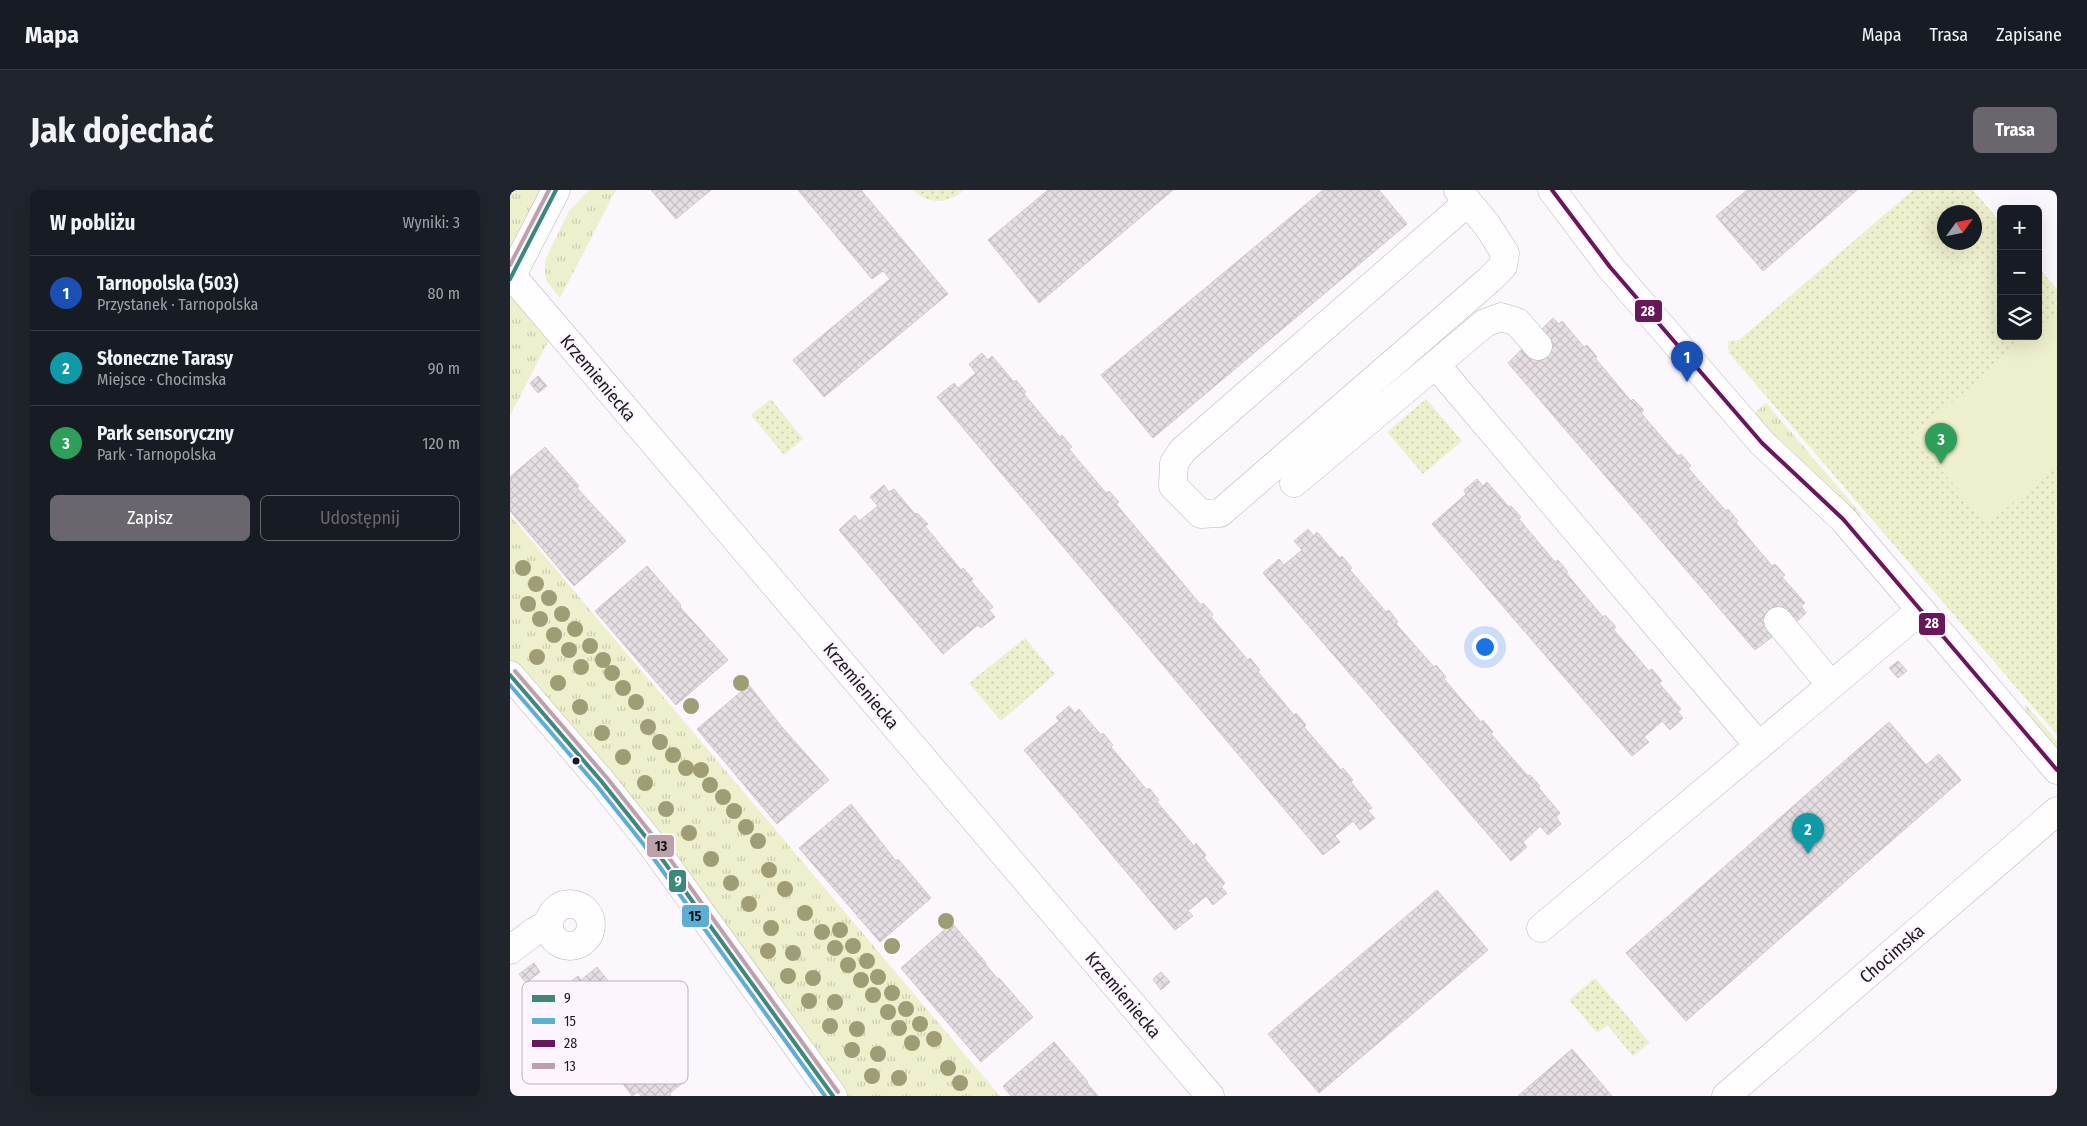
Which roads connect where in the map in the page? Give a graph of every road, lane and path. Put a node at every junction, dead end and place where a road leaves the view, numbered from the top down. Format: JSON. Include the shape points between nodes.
{"nodes":[{"id":1,"x":556,"y":190,"type":"edge"},
{"id":2,"x":1552,"y":190,"type":"edge"},
{"id":3,"x":1463,"y":196,"type":"edge"},
{"id":4,"x":511,"y":278,"type":"edge"},
{"id":5,"x":1538,"y":346,"type":"dead end"},
{"id":6,"x":1436,"y":365,"type":"junction"},
{"id":7,"x":1294,"y":482,"type":"dead end"},
{"id":8,"x":1921,"y":610,"type":"junction"},
{"id":9,"x":1778,"y":622,"type":"dead end"},
{"id":10,"x":510,"y":675,"type":"edge"},
{"id":11,"x":1832,"y":685,"type":"junction"},
{"id":12,"x":1759,"y":746,"type":"junction"},
{"id":13,"x":2057,"y":770,"type":"edge"},
{"id":14,"x":2057,"y":811,"type":"edge"},
{"id":15,"x":548,"y":924,"type":"dead end"},
{"id":16,"x":1541,"y":928,"type":"dead end"},
{"id":17,"x":510,"y":950,"type":"edge"},
{"id":18,"x":833,"y":1096,"type":"edge"},
{"id":19,"x":1210,"y":1096,"type":"edge"},
{"id":20,"x":1726,"y":1096,"type":"edge"}],
"edges":[{"from":1,"to":4,"type":"street"},
{"from":2,"to":8,"type":"street","via":[[1605,260],[1762,443],[1843,519]]},
{"from":3,"to":3,"type":"street","via":[[1505,253],[1503,266],[1220,512],[1201,514],[1189,504],[1173,486],[1174,463],[1183,450]]},
{"from":4,"to":19,"type":"street","name":"Krzemieniecka"},
{"from":5,"to":6,"type":"street","via":[[1518,322],[1501,317],[1485,323]]},
{"from":6,"to":7,"type":"street"},
{"from":6,"to":12,"type":"street"},
{"from":8,"to":11,"type":"street"},
{"from":8,"to":13,"type":"street"},
{"from":9,"to":11,"type":"street"},
{"from":10,"to":18,"type":"street","via":[[649,841]]},
{"from":11,"to":12,"type":"street"},
{"from":12,"to":16,"type":"street"},
{"from":14,"to":20,"type":"street","name":"Chocimska"},
{"from":15,"to":17,"type":"street"}]}
